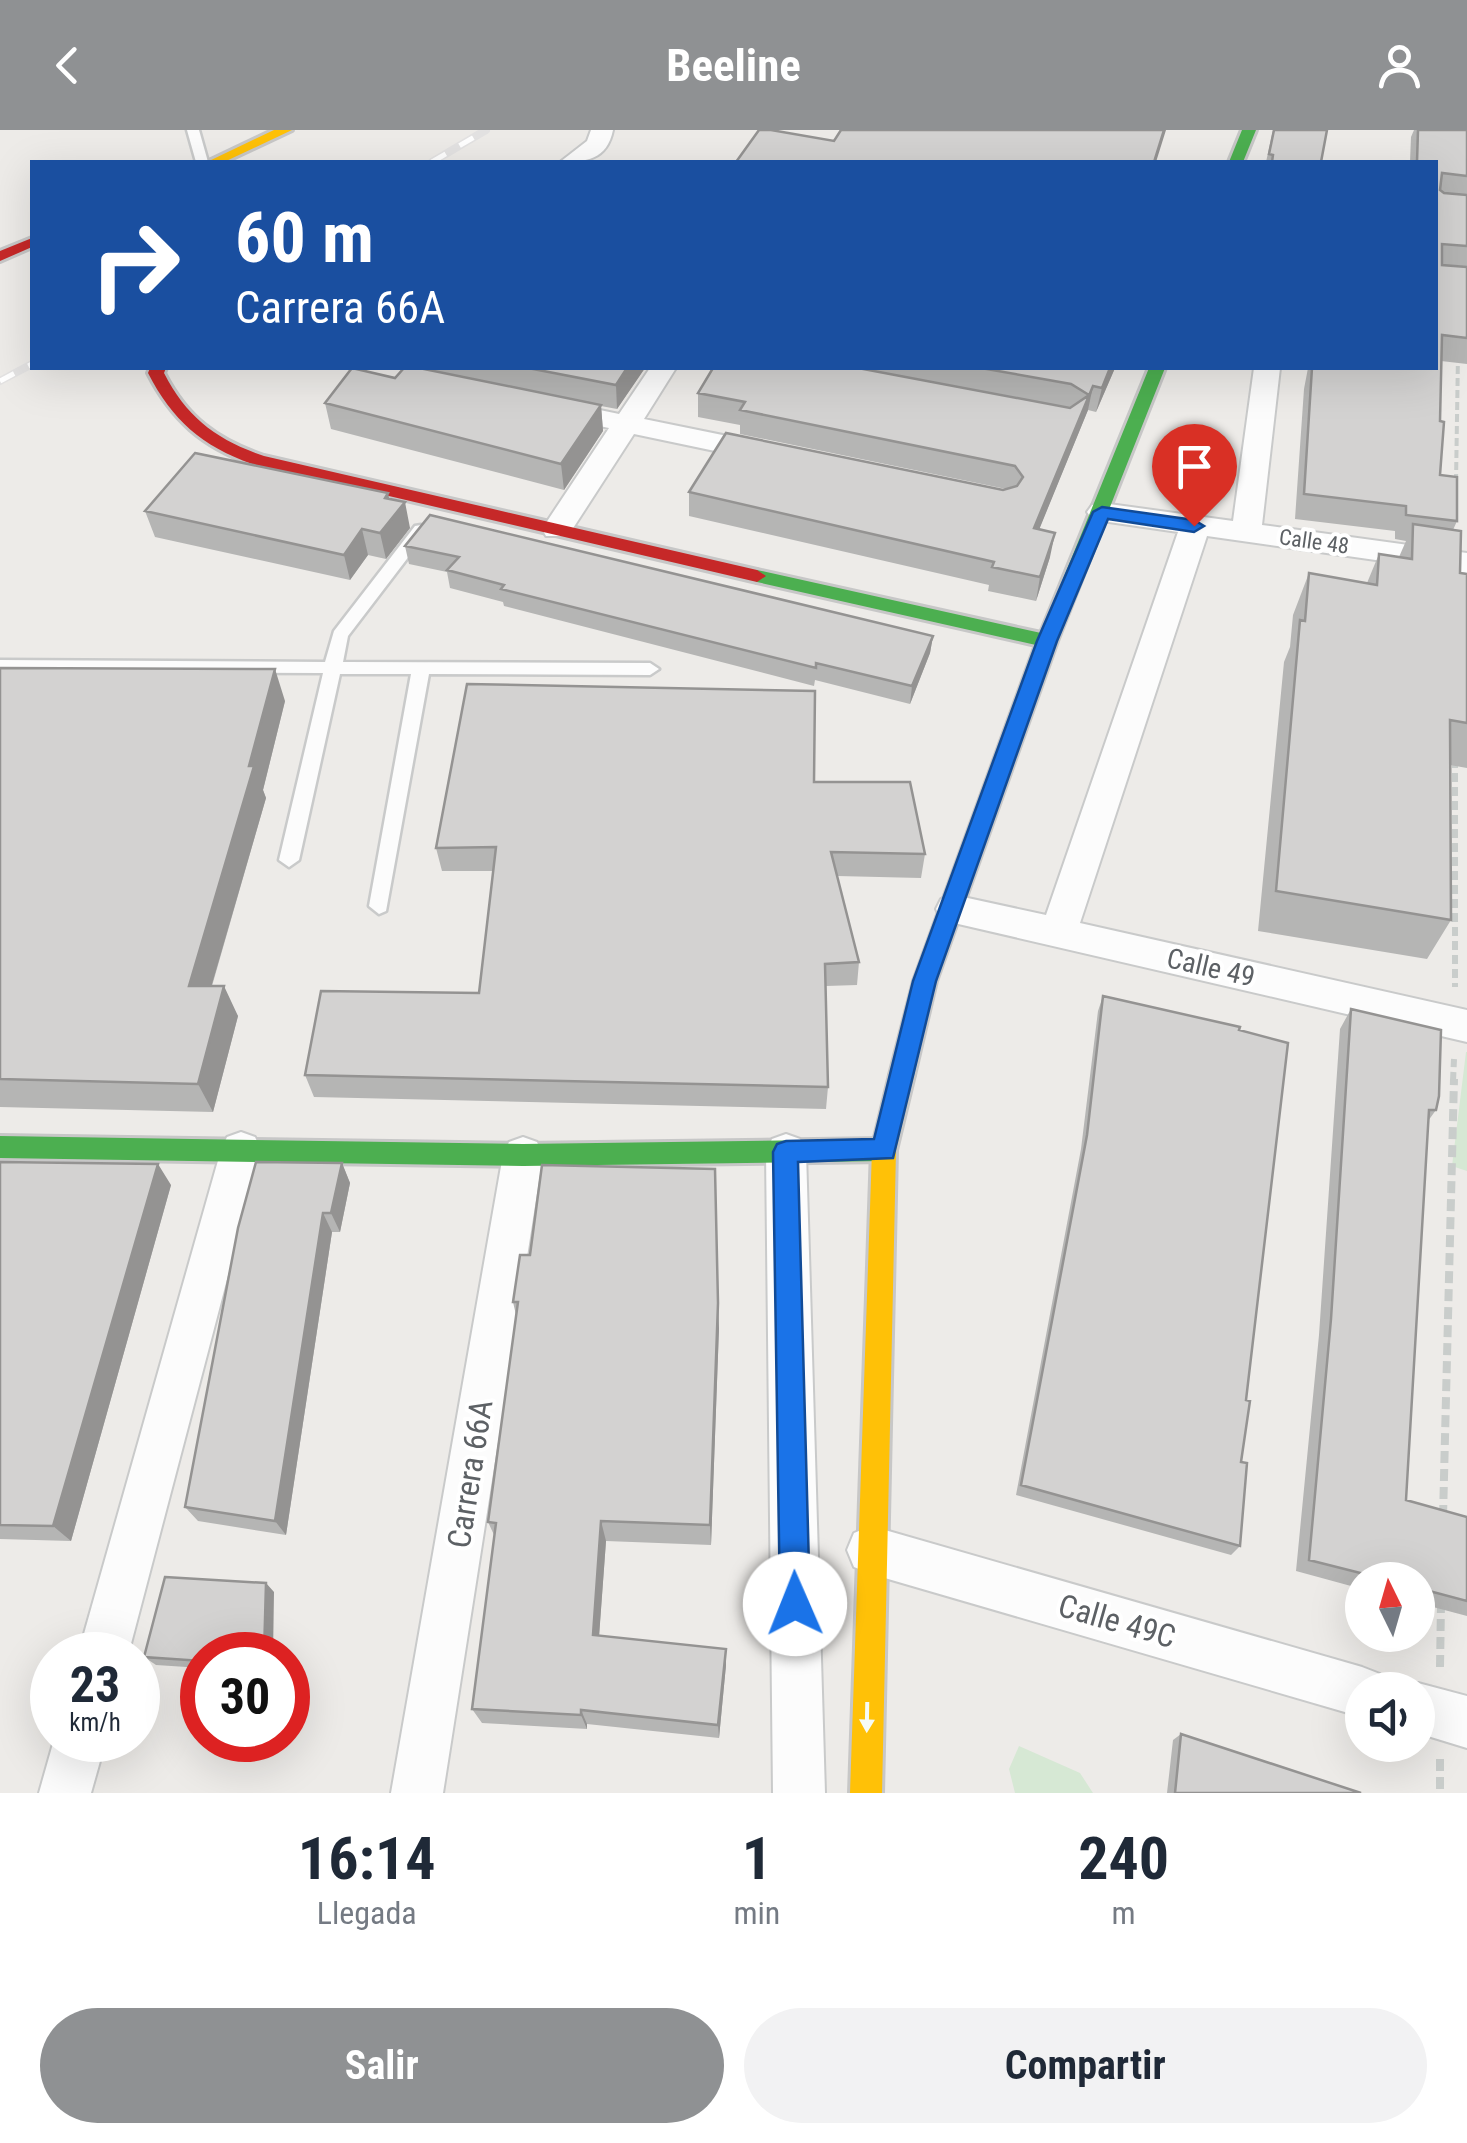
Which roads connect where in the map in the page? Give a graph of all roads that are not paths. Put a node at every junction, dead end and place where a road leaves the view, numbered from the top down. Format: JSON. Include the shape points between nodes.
{"nodes":[{"id":1,"x":193,"y":130,"type":"edge"},
{"id":2,"x":286,"y":130,"type":"edge"},
{"id":3,"x":622,"y":130,"type":"edge"},
{"id":4,"x":1249,"y":130,"type":"edge"},
{"id":5,"x":598,"y":139,"type":"edge"},
{"id":6,"x":201,"y":160,"type":"edge"},
{"id":7,"x":218,"y":160,"type":"edge"},
{"id":8,"x":573,"y":160,"type":"edge"},
{"id":9,"x":1237,"y":160,"type":"edge"},
{"id":10,"x":30,"y":243,"type":"edge"},
{"id":11,"x":0,"y":257,"type":"edge"},
{"id":12,"x":157,"y":370,"type":"edge"},
{"id":13,"x":662,"y":370,"type":"edge"},
{"id":14,"x":1156,"y":370,"type":"edge"},
{"id":15,"x":1266,"y":370,"type":"edge"},
{"id":16,"x":530,"y":404,"type":"edge"},
{"id":17,"x":628,"y":424,"type":"junction"},
{"id":18,"x":795,"y":458,"type":"edge"},
{"id":19,"x":442,"y":504,"type":"junction"},
{"id":20,"x":1102,"y":512,"type":"junction"},
{"id":21,"x":1194,"y":526,"type":"junction"},
{"id":22,"x":557,"y":529,"type":"junction"},
{"id":23,"x":1246,"y":532,"type":"junction"},
{"id":24,"x":1467,"y":563,"type":"edge"},
{"id":25,"x":1047,"y":641,"type":"junction"},
{"id":26,"x":0,"y":666,"type":"edge"},
{"id":27,"x":333,"y":667,"type":"junction"},
{"id":28,"x":421,"y":668,"type":"junction"},
{"id":29,"x":650,"y":669,"type":"dead end"},
{"id":30,"x":290,"y":860,"type":"dead end"},
{"id":31,"x":379,"y":906,"type":"dead end"},
{"id":32,"x":954,"y":909,"type":"junction"},
{"id":33,"x":1059,"y":932,"type":"junction"},
{"id":34,"x":1467,"y":1026,"type":"edge"},
{"id":35,"x":0,"y":1147,"type":"edge"},
{"id":36,"x":241,"y":1150,"type":"junction"},
{"id":37,"x":884,"y":1150,"type":"junction"},
{"id":38,"x":786,"y":1152,"type":"junction"},
{"id":39,"x":523,"y":1155,"type":"junction"},
{"id":40,"x":870,"y":1550,"type":"junction"},
{"id":41,"x":109,"y":1632,"type":"edge"},
{"id":42,"x":1345,"y":1687,"type":"edge"},
{"id":43,"x":1435,"y":1713,"type":"edge"},
{"id":44,"x":893,"y":1716,"type":"dead end"},
{"id":45,"x":1467,"y":1722,"type":"edge"},
{"id":46,"x":74,"y":1762,"type":"edge"},
{"id":47,"x":65,"y":1793,"type":"edge"},
{"id":48,"x":417,"y":1793,"type":"edge"},
{"id":49,"x":799,"y":1793,"type":"edge"},
{"id":50,"x":866,"y":1793,"type":"edge"}],
"edges":[{"from":1,"to":6,"type":"lane"},
{"from":2,"to":7,"type":"street"},
{"from":3,"to":5,"type":"street"},
{"from":4,"to":9,"type":"street"},
{"from":5,"to":8,"type":"street"},
{"from":10,"to":11,"type":"street"},
{"from":12,"to":19,"type":"street","via":[[162,392],[182,418],[218,449]]},
{"from":13,"to":17,"type":"street"},
{"from":14,"to":20,"type":"street"},
{"from":15,"to":23,"type":"street"},
{"from":16,"to":17,"type":"street"},
{"from":17,"to":18,"type":"street"},
{"from":17,"to":22,"type":"street"},
{"from":19,"to":22,"type":"street"},
{"from":19,"to":27,"type":"lane","via":[[340,635]]},
{"from":20,"to":21,"type":"street","name":"Calle 48"},
{"from":20,"to":25,"type":"street"},
{"from":21,"to":23,"type":"street","name":"Calle 48"},
{"from":21,"to":33,"type":"street"},
{"from":22,"to":25,"type":"street"},
{"from":23,"to":24,"type":"street","name":"Calle 48"},
{"from":25,"to":32,"type":"street"},
{"from":26,"to":27,"type":"lane"},
{"from":27,"to":28,"type":"lane"},
{"from":27,"to":30,"type":"lane"},
{"from":28,"to":29,"type":"lane"},
{"from":28,"to":31,"type":"lane"},
{"from":32,"to":33,"type":"street","name":"Calle 49"},
{"from":32,"to":37,"type":"street","via":[[925,981]]},
{"from":33,"to":34,"type":"street","name":"Calle 49"},
{"from":35,"to":36,"type":"street"},
{"from":36,"to":39,"type":"street"},
{"from":36,"to":41,"type":"street"},
{"from":37,"to":38,"type":"street"},
{"from":37,"to":40,"type":"street"},
{"from":38,"to":39,"type":"street"},
{"from":38,"to":49,"type":"street"},
{"from":39,"to":48,"type":"street","name":"Carrera 66A"},
{"from":40,"to":42,"type":"street","name":"Calle 49C"},
{"from":40,"to":44,"type":"street"},
{"from":40,"to":50,"type":"street","one_way":true},
{"from":43,"to":45,"type":"street"},
{"from":46,"to":47,"type":"street"}]}
